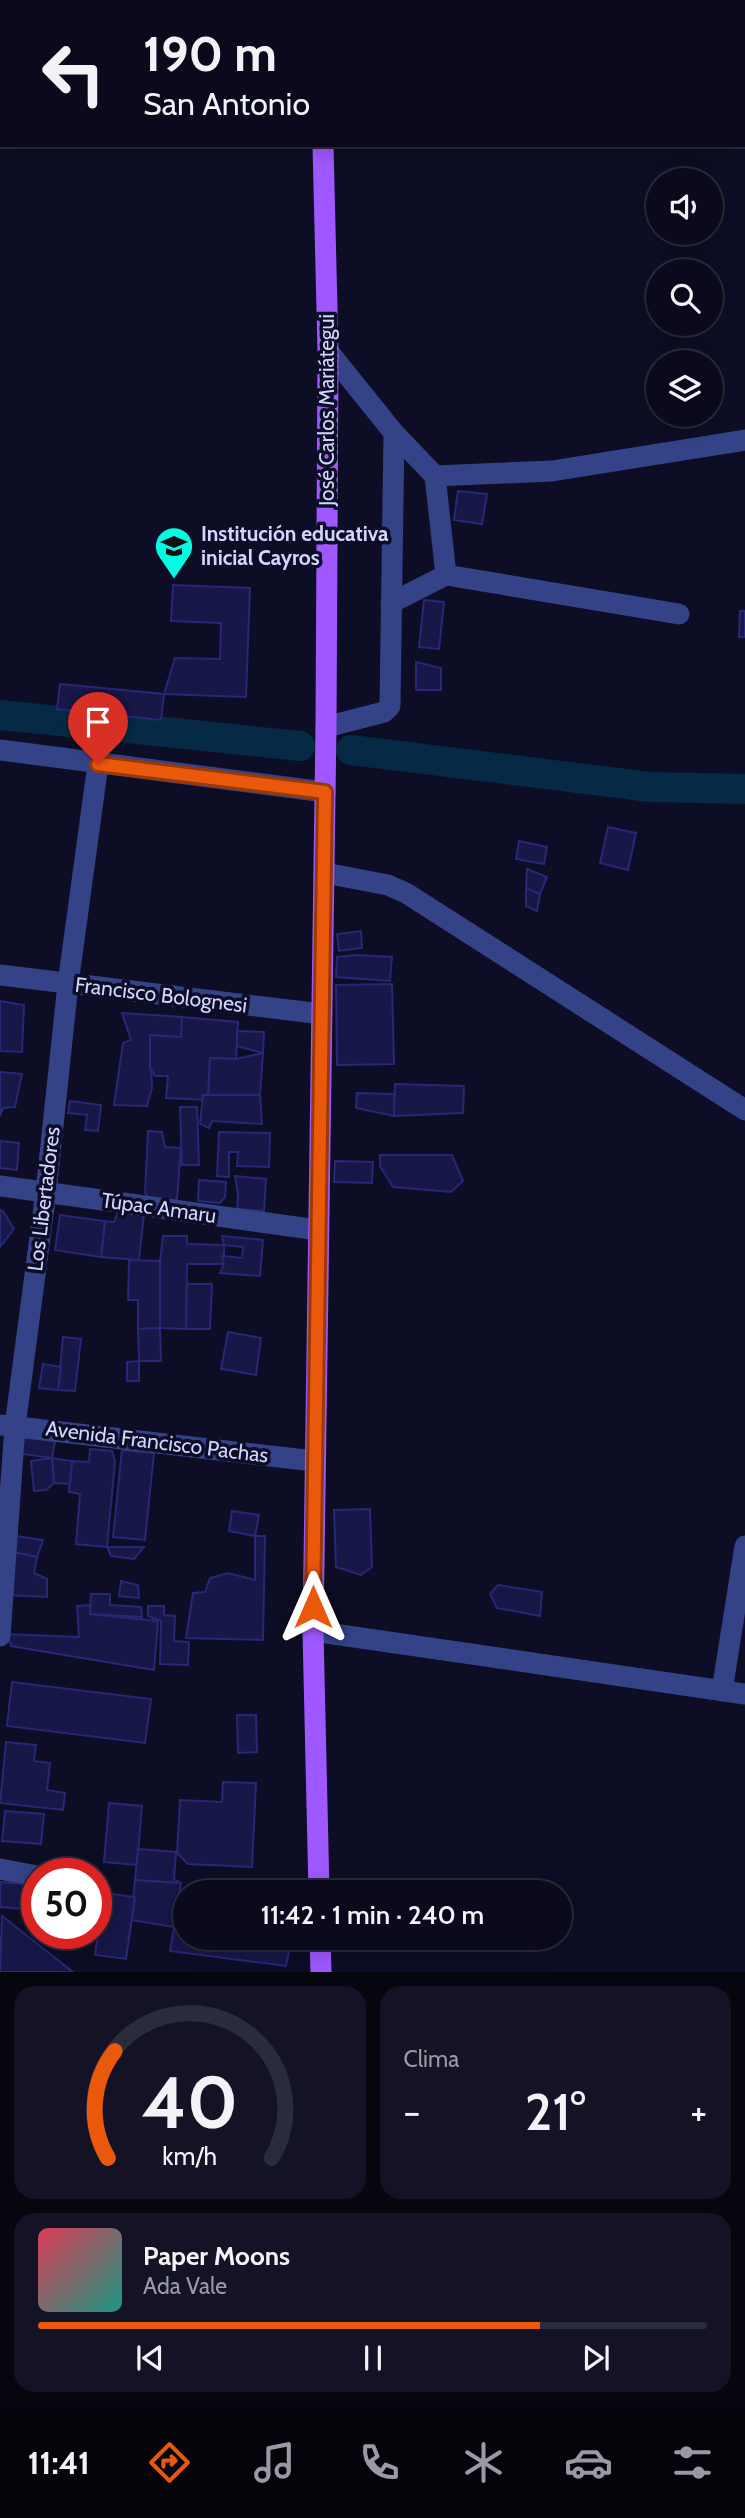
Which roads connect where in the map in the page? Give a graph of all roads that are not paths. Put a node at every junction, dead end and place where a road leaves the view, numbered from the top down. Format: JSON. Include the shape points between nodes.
{"nodes":[{"id":1,"x":323,"y":147,"type":"edge"},
{"id":2,"x":328,"y":351,"type":"junction"},
{"id":3,"x":394,"y":433,"type":"junction"},
{"id":4,"x":745,"y":440,"type":"edge"},
{"id":5,"x":435,"y":476,"type":"junction"},
{"id":6,"x":446,"y":575,"type":"junction"},
{"id":7,"x":391,"y":603,"type":"junction"},
{"id":8,"x":679,"y":614,"type":"dead end"},
{"id":9,"x":326,"y":727,"type":"junction"},
{"id":10,"x":0,"y":750,"type":"edge"},
{"id":11,"x":98,"y":764,"type":"junction"},
{"id":12,"x":325,"y":792,"type":"junction"},
{"id":13,"x":325,"y":873,"type":"junction"},
{"id":14,"x":0,"y":975,"type":"edge"},
{"id":15,"x":68,"y":984,"type":"junction"},
{"id":16,"x":322,"y":1014,"type":"junction"},
{"id":17,"x":745,"y":1110,"type":"edge"},
{"id":18,"x":0,"y":1186,"type":"edge"},
{"id":19,"x":46,"y":1192,"type":"junction"},
{"id":20,"x":318,"y":1230,"type":"junction"},
{"id":21,"x":8,"y":1425,"type":"edge"},
{"id":22,"x":314,"y":1461,"type":"junction"},
{"id":23,"x":745,"y":1546,"type":"edge"},
{"id":24,"x":313,"y":1631,"type":"junction"},
{"id":25,"x":0,"y":1636,"type":"edge"},
{"id":26,"x":722,"y":1691,"type":"junction"},
{"id":27,"x":745,"y":1694,"type":"edge"},
{"id":28,"x":0,"y":1869,"type":"edge"},
{"id":29,"x":21,"y":1873,"type":"edge"},
{"id":30,"x":319,"y":1880,"type":"edge"},
{"id":31,"x":320,"y":1950,"type":"edge"},
{"id":32,"x":321,"y":1972,"type":"edge"}],
"edges":[{"from":1,"to":2,"type":"main road","name":"José Carlos Mariátegui"},
{"from":2,"to":3,"type":"street"},
{"from":2,"to":9,"type":"main road","name":"José Carlos Mariátegui"},
{"from":3,"to":5,"type":"street"},
{"from":3,"to":7,"type":"street"},
{"from":4,"to":5,"type":"street","via":[[552,471]]},
{"from":5,"to":6,"type":"street"},
{"from":6,"to":7,"type":"street"},
{"from":6,"to":8,"type":"street"},
{"from":7,"to":9,"type":"street","via":[[390,706],[384,712]]},
{"from":9,"to":12,"type":"main road","name":"José Carlos Mariátegui"},
{"from":10,"to":11,"type":"street"},
{"from":11,"to":12,"type":"street"},
{"from":11,"to":15,"type":"street","name":"Los Libertadores"},
{"from":12,"to":13,"type":"main road","name":"José Carlos Mariátegui"},
{"from":13,"to":16,"type":"main road","name":"José Carlos Mariátegui"},
{"from":13,"to":17,"type":"street","via":[[406,893]]},
{"from":14,"to":15,"type":"street","name":"Francisco Bolognesi"},
{"from":15,"to":16,"type":"street","name":"Francisco Bolognesi"},
{"from":15,"to":19,"type":"street","name":"Los Libertadores"},
{"from":16,"to":20,"type":"main road","name":"José Carlos Mariátegui"},
{"from":18,"to":19,"type":"street","name":"Túpac Amaru"},
{"from":19,"to":20,"type":"street","name":"Túpac Amaru"},
{"from":19,"to":21,"type":"street","name":"Los Libertadores"},
{"from":20,"to":22,"type":"main road","name":"José Carlos Mariátegui"},
{"from":21,"to":22,"type":"street","name":"Avenida Francisco Pachas"},
{"from":21,"to":25,"type":"street","name":"Los Libertadores"},
{"from":22,"to":24,"type":"main road","name":"José Carlos Mariátegui"},
{"from":23,"to":26,"type":"street"},
{"from":24,"to":26,"type":"street"},
{"from":24,"to":30,"type":"main road","name":"José Carlos Mariátegui"},
{"from":26,"to":27,"type":"street"},
{"from":28,"to":29,"type":"street"},
{"from":31,"to":32,"type":"main road"}]}
